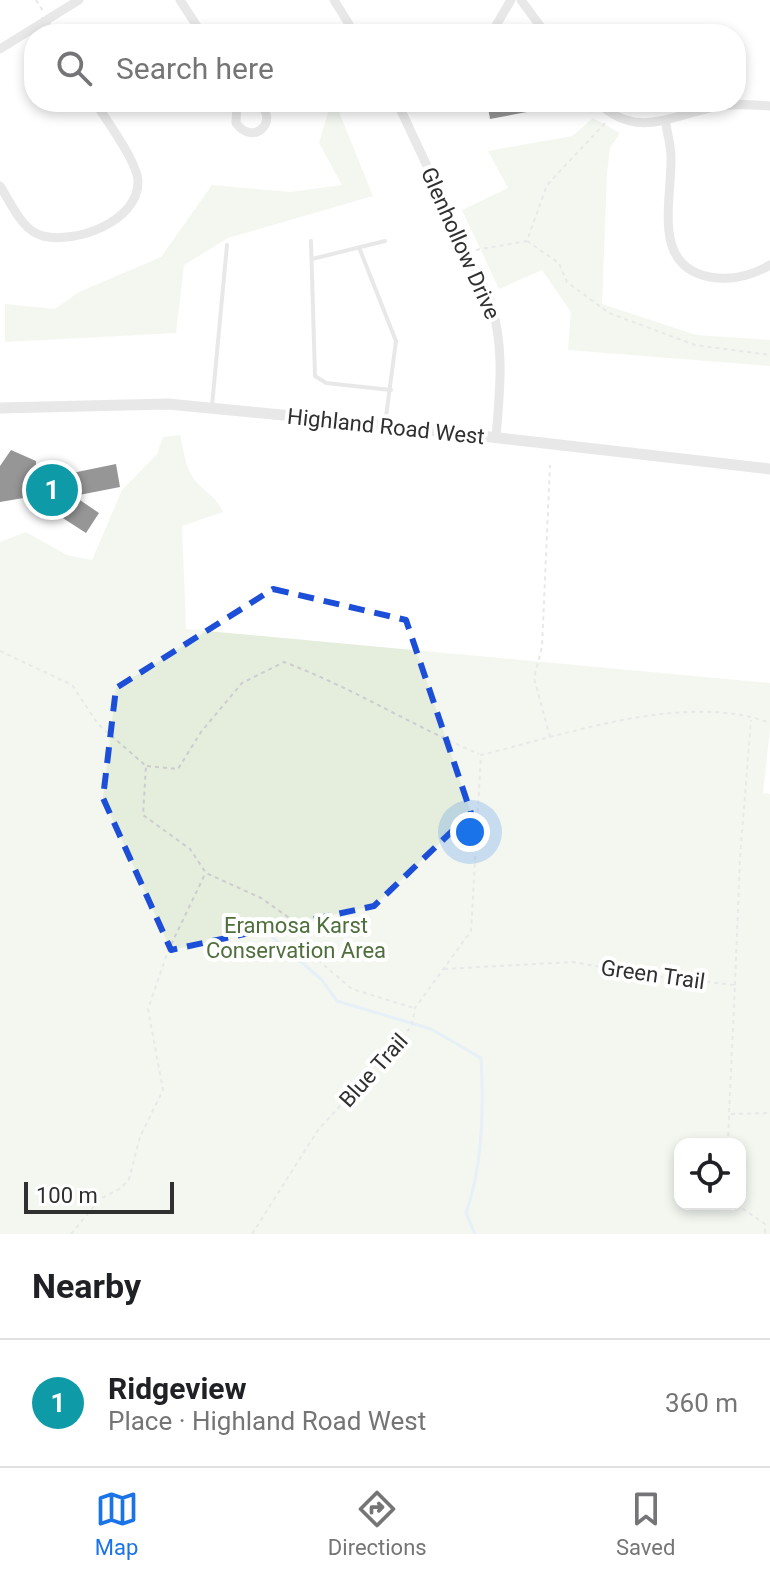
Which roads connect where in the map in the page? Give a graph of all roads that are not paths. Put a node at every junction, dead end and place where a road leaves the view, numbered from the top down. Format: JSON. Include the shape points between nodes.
{"nodes":[{"id":1,"x":79,"y":0,"type":"edge"},
{"id":2,"x":180,"y":0,"type":"edge"},
{"id":3,"x":334,"y":0,"type":"edge"},
{"id":4,"x":511,"y":0,"type":"edge"},
{"id":5,"x":521,"y":0,"type":"edge"},
{"id":6,"x":46,"y":20,"type":"junction"},
{"id":7,"x":40,"y":24,"type":"edge"},
{"id":8,"x":48,"y":24,"type":"edge"},
{"id":9,"x":196,"y":24,"type":"edge"},
{"id":10,"x":349,"y":24,"type":"edge"},
{"id":11,"x":497,"y":24,"type":"edge"},
{"id":12,"x":539,"y":24,"type":"edge"},
{"id":13,"x":24,"y":34,"type":"edge"},
{"id":14,"x":0,"y":49,"type":"edge"},
{"id":15,"x":746,"y":106,"type":"edge"},
{"id":16,"x":770,"y":106,"type":"edge"},
{"id":17,"x":101,"y":112,"type":"edge"},
{"id":18,"x":237,"y":112,"type":"edge"},
{"id":19,"x":266,"y":112,"type":"edge"},
{"id":20,"x":403,"y":112,"type":"edge"},
{"id":21,"x":609,"y":112,"type":"edge"},
{"id":22,"x":695,"y":112,"type":"edge"},
{"id":23,"x":665,"y":120,"type":"junction"},
{"id":24,"x":0,"y":186,"type":"edge"},
{"id":25,"x":311,"y":241,"type":"dead end"},
{"id":26,"x":385,"y":241,"type":"dead end"},
{"id":27,"x":227,"y":245,"type":"dead end"},
{"id":28,"x":360,"y":250,"type":"junction"},
{"id":29,"x":312,"y":259,"type":"junction"},
{"id":30,"x":770,"y":265,"type":"edge"},
{"id":31,"x":391,"y":390,"type":"junction"},
{"id":32,"x":0,"y":408,"type":"edge"},
{"id":33,"x":211,"y":408,"type":"junction"},
{"id":34,"x":385,"y":425,"type":"junction"},
{"id":35,"x":496,"y":437,"type":"junction"},
{"id":36,"x":770,"y":469,"type":"edge"}],
"edges":[{"from":1,"to":6,"type":"street"},
{"from":2,"to":9,"type":"street"},
{"from":3,"to":10,"type":"street"},
{"from":4,"to":11,"type":"street"},
{"from":5,"to":12,"type":"street"},
{"from":6,"to":7,"type":"street"},
{"from":6,"to":8,"type":"street"},
{"from":13,"to":14,"type":"street"},
{"from":15,"to":16,"type":"street"},
{"from":17,"to":24,"type":"street","via":[[138,182],[134,205],[123,217],[63,236],[42,236],[25,225]]},
{"from":18,"to":19,"type":"street","via":[[236,123],[253,134],[263,129]]},
{"from":20,"to":35,"type":"street","name":"Glenhollow Drive","via":[[490,300],[501,343]]},
{"from":21,"to":23,"type":"street","via":[[641,124]]},
{"from":22,"to":23,"type":"street"},
{"from":23,"to":30,"type":"street","via":[[671,154],[668,239],[676,259],[689,270],[717,278],[753,274]]},
{"from":25,"to":29,"type":"lane"},
{"from":26,"to":28,"type":"lane"},
{"from":27,"to":33,"type":"lane"},
{"from":28,"to":29,"type":"lane"},
{"from":28,"to":31,"type":"lane","via":[[396,341]]},
{"from":29,"to":31,"type":"lane","via":[[315,376],[326,383]]},
{"from":31,"to":34,"type":"lane"},
{"from":32,"to":33,"type":"street","name":"Highland Road West"},
{"from":33,"to":34,"type":"street","name":"Highland Road West"},
{"from":34,"to":35,"type":"street","name":"Highland Road West"},
{"from":35,"to":36,"type":"street","name":"Highland Road West"}]}
